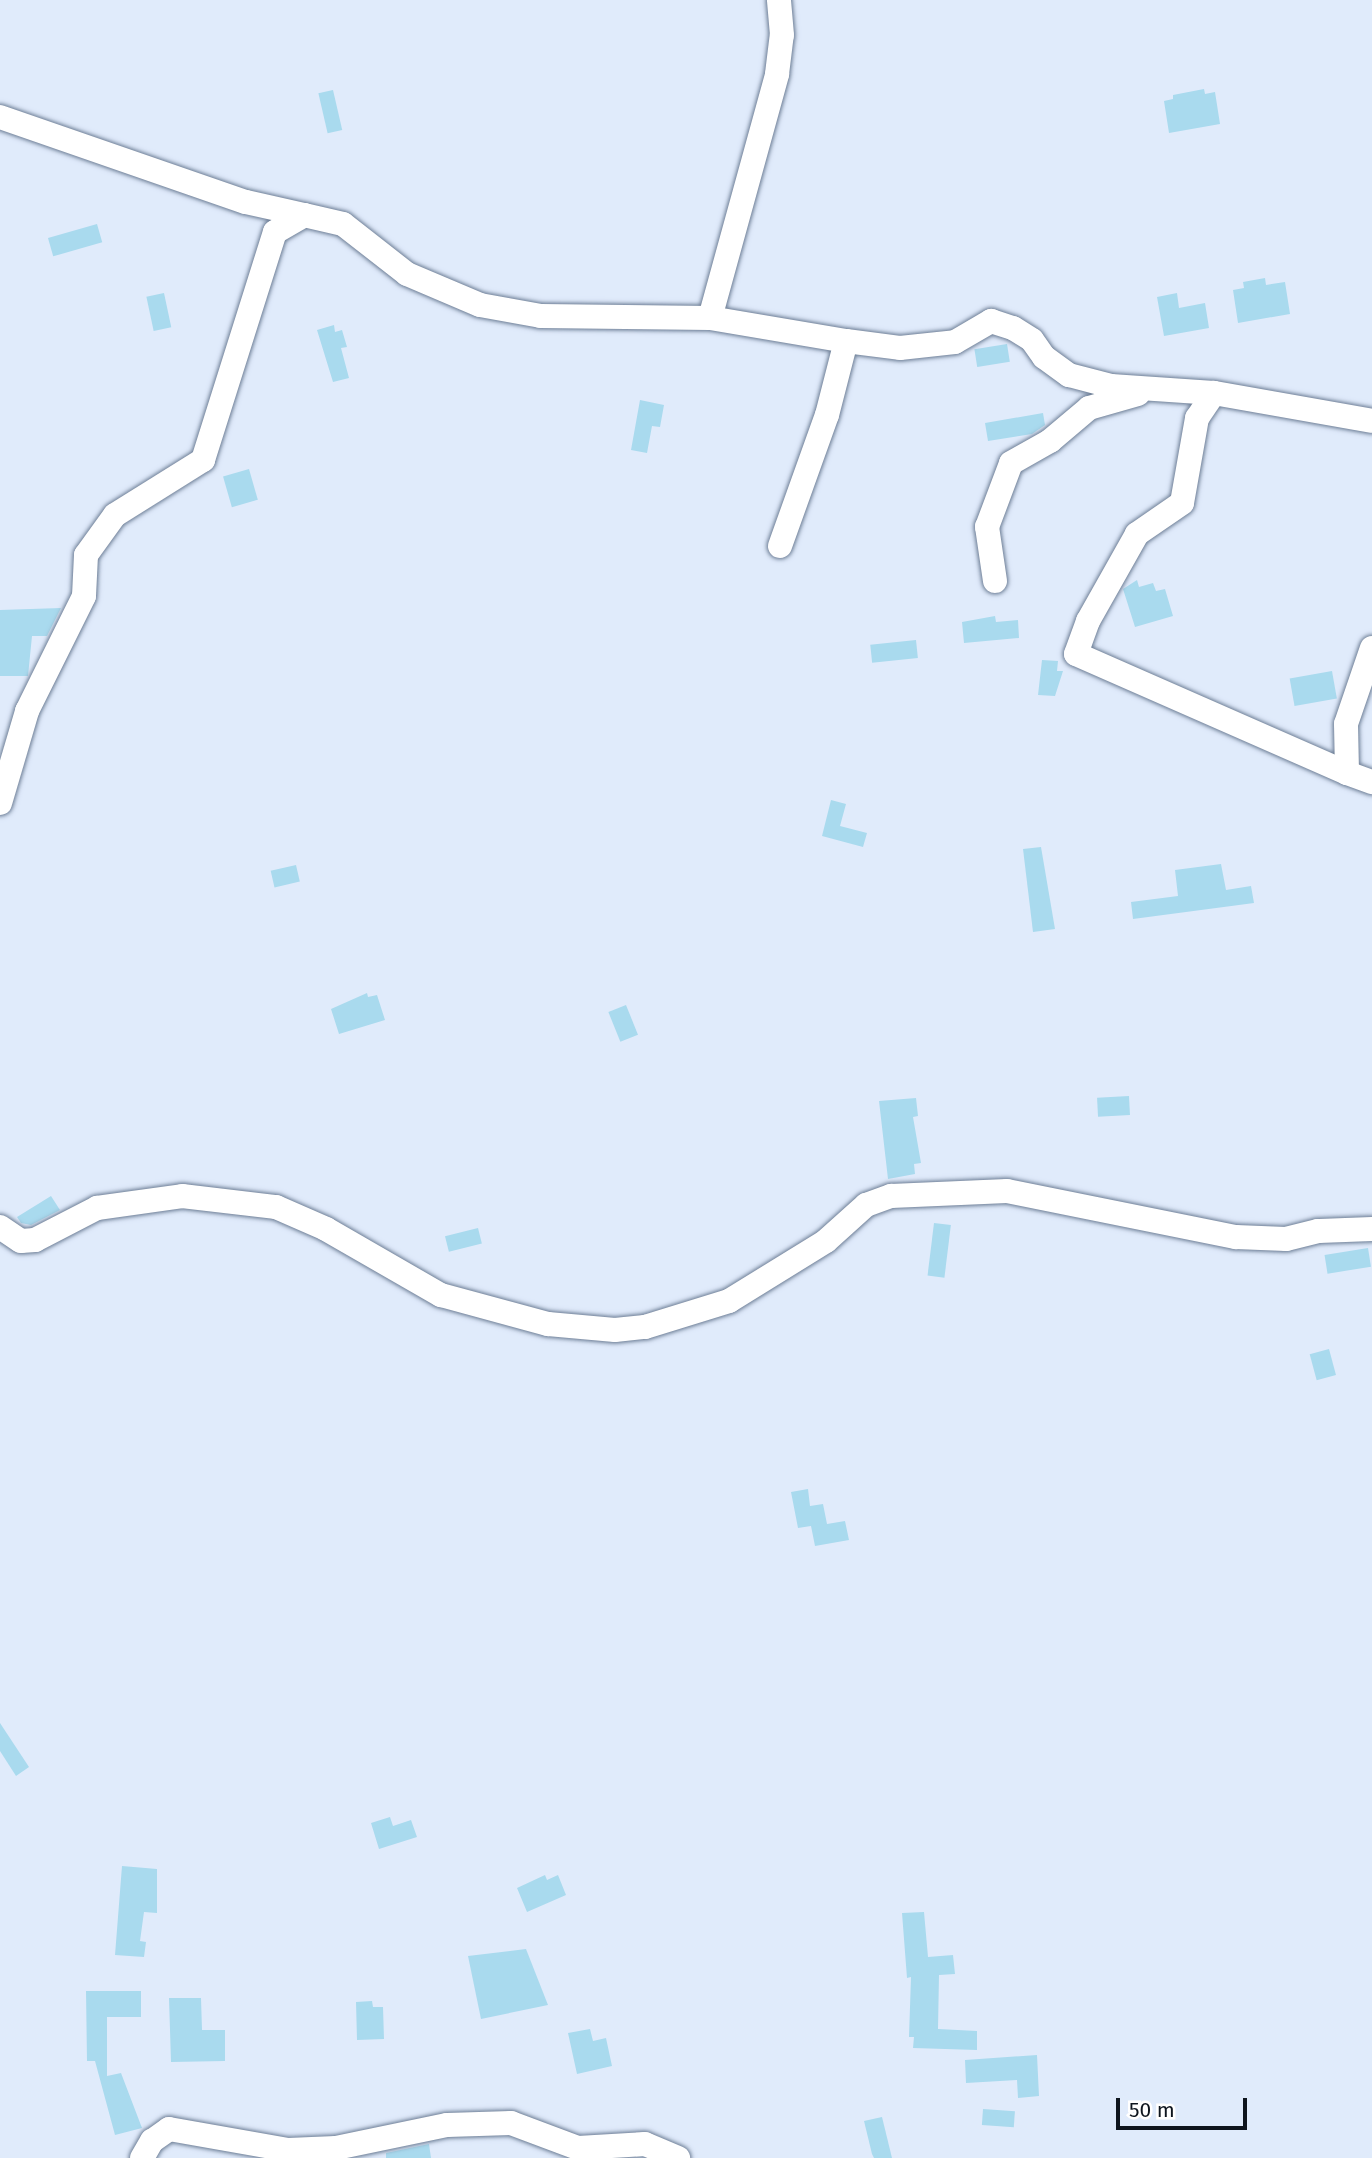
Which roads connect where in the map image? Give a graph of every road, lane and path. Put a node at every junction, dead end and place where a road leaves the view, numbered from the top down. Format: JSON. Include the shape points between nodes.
{"nodes":[{"id":1,"x":779,"y":0,"type":"edge"},
{"id":2,"x":0,"y":117,"type":"edge"},
{"id":3,"x":304,"y":215,"type":"junction"},
{"id":4,"x":710,"y":318,"type":"junction"},
{"id":5,"x":846,"y":341,"type":"junction"},
{"id":6,"x":1149,"y":391,"type":"junction"},
{"id":7,"x":1214,"y":393,"type":"junction"},
{"id":8,"x":1372,"y":421,"type":"edge"},
{"id":9,"x":780,"y":547,"type":"dead end"},
{"id":10,"x":995,"y":581,"type":"dead end"},
{"id":11,"x":1372,"y":648,"type":"edge"},
{"id":12,"x":1348,"y":773,"type":"junction"},
{"id":13,"x":1372,"y":782,"type":"edge"},
{"id":14,"x":0,"y":803,"type":"edge"},
{"id":15,"x":0,"y":1227,"type":"edge"},
{"id":16,"x":1372,"y":1229,"type":"edge"},
{"id":17,"x":142,"y":2158,"type":"edge"},
{"id":18,"x":678,"y":2158,"type":"edge"}],
"edges":[{"from":1,"to":4,"type":"street","via":[[782,35],[777,74]]},
{"from":2,"to":3,"type":"street","via":[[246,202]]},
{"from":3,"to":4,"type":"street","via":[[343,224],[407,274],[480,305],[541,316]]},
{"from":3,"to":14,"type":"street","via":[[275,232],[203,460],[116,515],[86,555],[84,596],[27,711]]},
{"from":4,"to":5,"type":"street"},
{"from":5,"to":6,"type":"street","via":[[900,348],[955,342],[991,321],[1032,340],[1044,357],[1069,374]]},
{"from":5,"to":9,"type":"street","via":[[827,415]]},
{"from":6,"to":7,"type":"street"},
{"from":6,"to":10,"type":"street","via":[[1089,408],[1050,441],[1011,463],[987,527]]},
{"from":7,"to":8,"type":"street"},
{"from":7,"to":12,"type":"street","via":[[1197,418],[1182,503],[1138,534],[1088,621],[1076,654]]},
{"from":11,"to":12,"type":"street","via":[[1346,724]]},
{"from":12,"to":13,"type":"street"},
{"from":15,"to":16,"type":"street","via":[[21,1241],[34,1240],[97,1208],[182,1196],[276,1207],[326,1229],[441,1295],[548,1324],[615,1330],[645,1326],[729,1301],[826,1241],[866,1205],[891,1196],[1007,1191],[1236,1237],[1286,1239],[1318,1231]]},
{"from":17,"to":18,"type":"street","via":[[152,2141],[169,2129],[300,2149],[336,2148],[447,2125],[511,2123],[578,2148],[645,2144]]}]}
